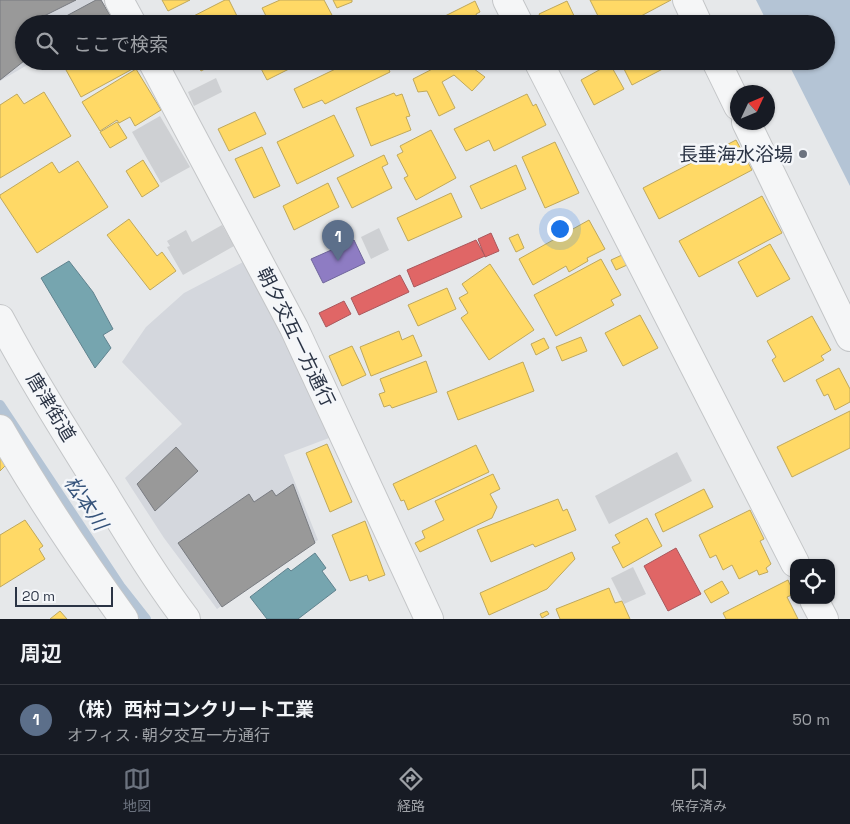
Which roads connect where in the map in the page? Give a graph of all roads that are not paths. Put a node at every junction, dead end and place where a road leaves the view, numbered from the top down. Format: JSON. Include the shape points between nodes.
{"nodes":[{"id":1,"x":119,"y":0,"type":"edge"},
{"id":2,"x":507,"y":0,"type":"edge"},
{"id":3,"x":687,"y":0,"type":"edge"},
{"id":4,"x":127,"y":15,"type":"edge"},
{"id":5,"x":514,"y":15,"type":"edge"},
{"id":6,"x":694,"y":15,"type":"edge"},
{"id":7,"x":157,"y":70,"type":"edge"},
{"id":8,"x":543,"y":70,"type":"edge"},
{"id":9,"x":720,"y":70,"type":"edge"},
{"id":10,"x":730,"y":90,"type":"edge"},
{"id":11,"x":750,"y":130,"type":"edge"},
{"id":12,"x":0,"y":319,"type":"edge"},
{"id":13,"x":850,"y":337,"type":"edge"},
{"id":14,"x":0,"y":429,"type":"edge"},
{"id":15,"x":793,"y":559,"type":"edge"},
{"id":16,"x":816,"y":604,"type":"edge"},
{"id":17,"x":124,"y":619,"type":"edge"},
{"id":18,"x":186,"y":619,"type":"edge"},
{"id":19,"x":429,"y":619,"type":"edge"},
{"id":20,"x":824,"y":619,"type":"edge"}],
"edges":[{"from":1,"to":4,"type":"street"},
{"from":2,"to":5,"type":"street"},
{"from":3,"to":6,"type":"street"},
{"from":7,"to":19,"type":"street","name":"朝夕交互一方通行","via":[[294,328]]},
{"from":8,"to":15,"type":"street"},
{"from":9,"to":10,"type":"street"},
{"from":11,"to":13,"type":"street"},
{"from":12,"to":18,"type":"street","name":"唐津街道","via":[[68,436]]},
{"from":14,"to":17,"type":"street","via":[[93,577]]},
{"from":16,"to":20,"type":"street"}]}
